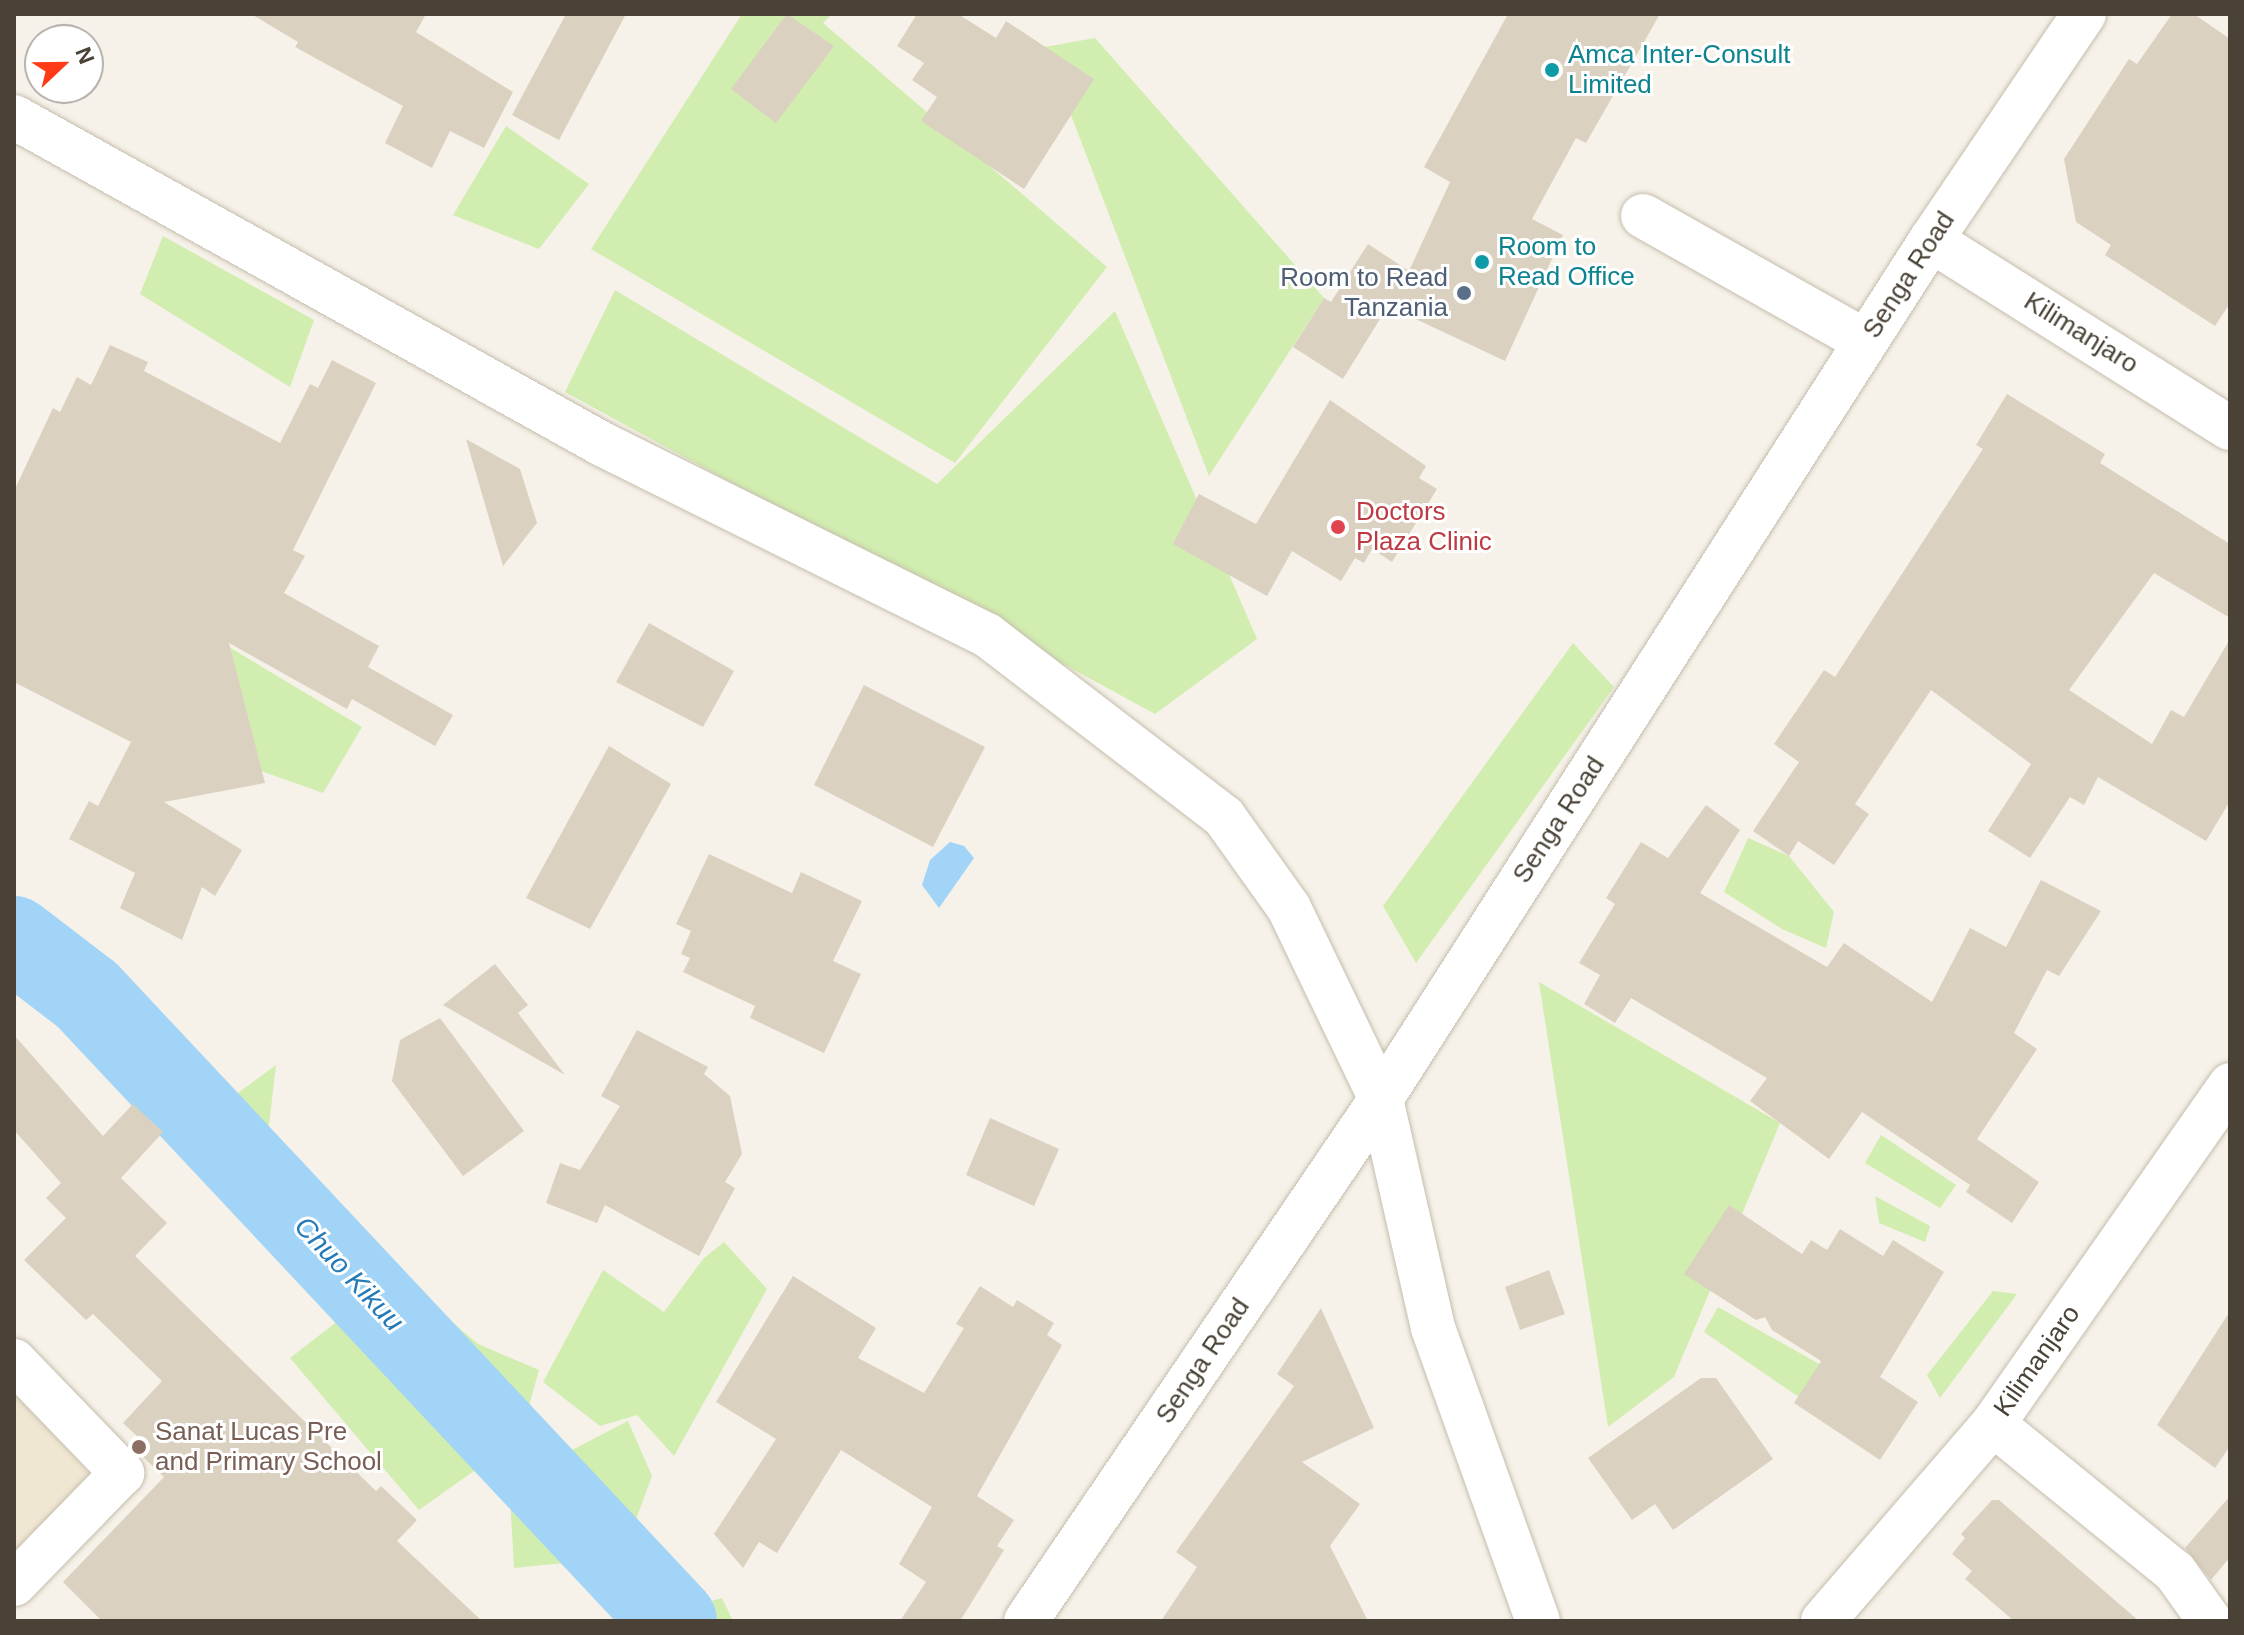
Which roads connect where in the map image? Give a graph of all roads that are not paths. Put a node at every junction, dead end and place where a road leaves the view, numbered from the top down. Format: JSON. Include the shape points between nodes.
{"nodes":[{"id":1,"x":2084,"y":14,"type":"edge"},
{"id":2,"x":14,"y":117,"type":"edge"},
{"id":3,"x":1643,"y":216,"type":"dead end"},
{"id":4,"x":1931,"y":240,"type":"junction"},
{"id":5,"x":1865,"y":341,"type":"junction"},
{"id":6,"x":2230,"y":428,"type":"edge"},
{"id":7,"x":2230,"y":1085,"type":"edge"},
{"id":8,"x":1381,"y":1099,"type":"junction"},
{"id":9,"x":14,"y":1361,"type":"edge"},
{"id":10,"x":1993,"y":1424,"type":"junction"},
{"id":11,"x":14,"y":1584,"type":"edge"},
{"id":12,"x":1026,"y":1621,"type":"edge"},
{"id":13,"x":1538,"y":1621,"type":"edge"},
{"id":14,"x":1823,"y":1621,"type":"edge"},
{"id":15,"x":2210,"y":1621,"type":"edge"}],
"edges":[{"from":1,"to":4,"type":"street","name":"Senga Road"},
{"from":2,"to":8,"type":"street","via":[[602,444],[987,635],[1224,817],[1289,908]]},
{"from":3,"to":5,"type":"street"},
{"from":4,"to":5,"type":"street","name":"Senga Road"},
{"from":4,"to":6,"type":"street","name":"Kilimanjaro"},
{"from":5,"to":8,"type":"street","name":"Senga Road"},
{"from":7,"to":10,"type":"street","name":"Kilimanjaro"},
{"from":8,"to":12,"type":"street","name":"Senga Road"},
{"from":8,"to":13,"type":"street","via":[[1433,1328]]},
{"from":9,"to":11,"type":"street","via":[[122,1473]]},
{"from":10,"to":14,"type":"street","name":"Kilimanjaro"},
{"from":10,"to":15,"type":"street","via":[[2175,1572]]}]}
